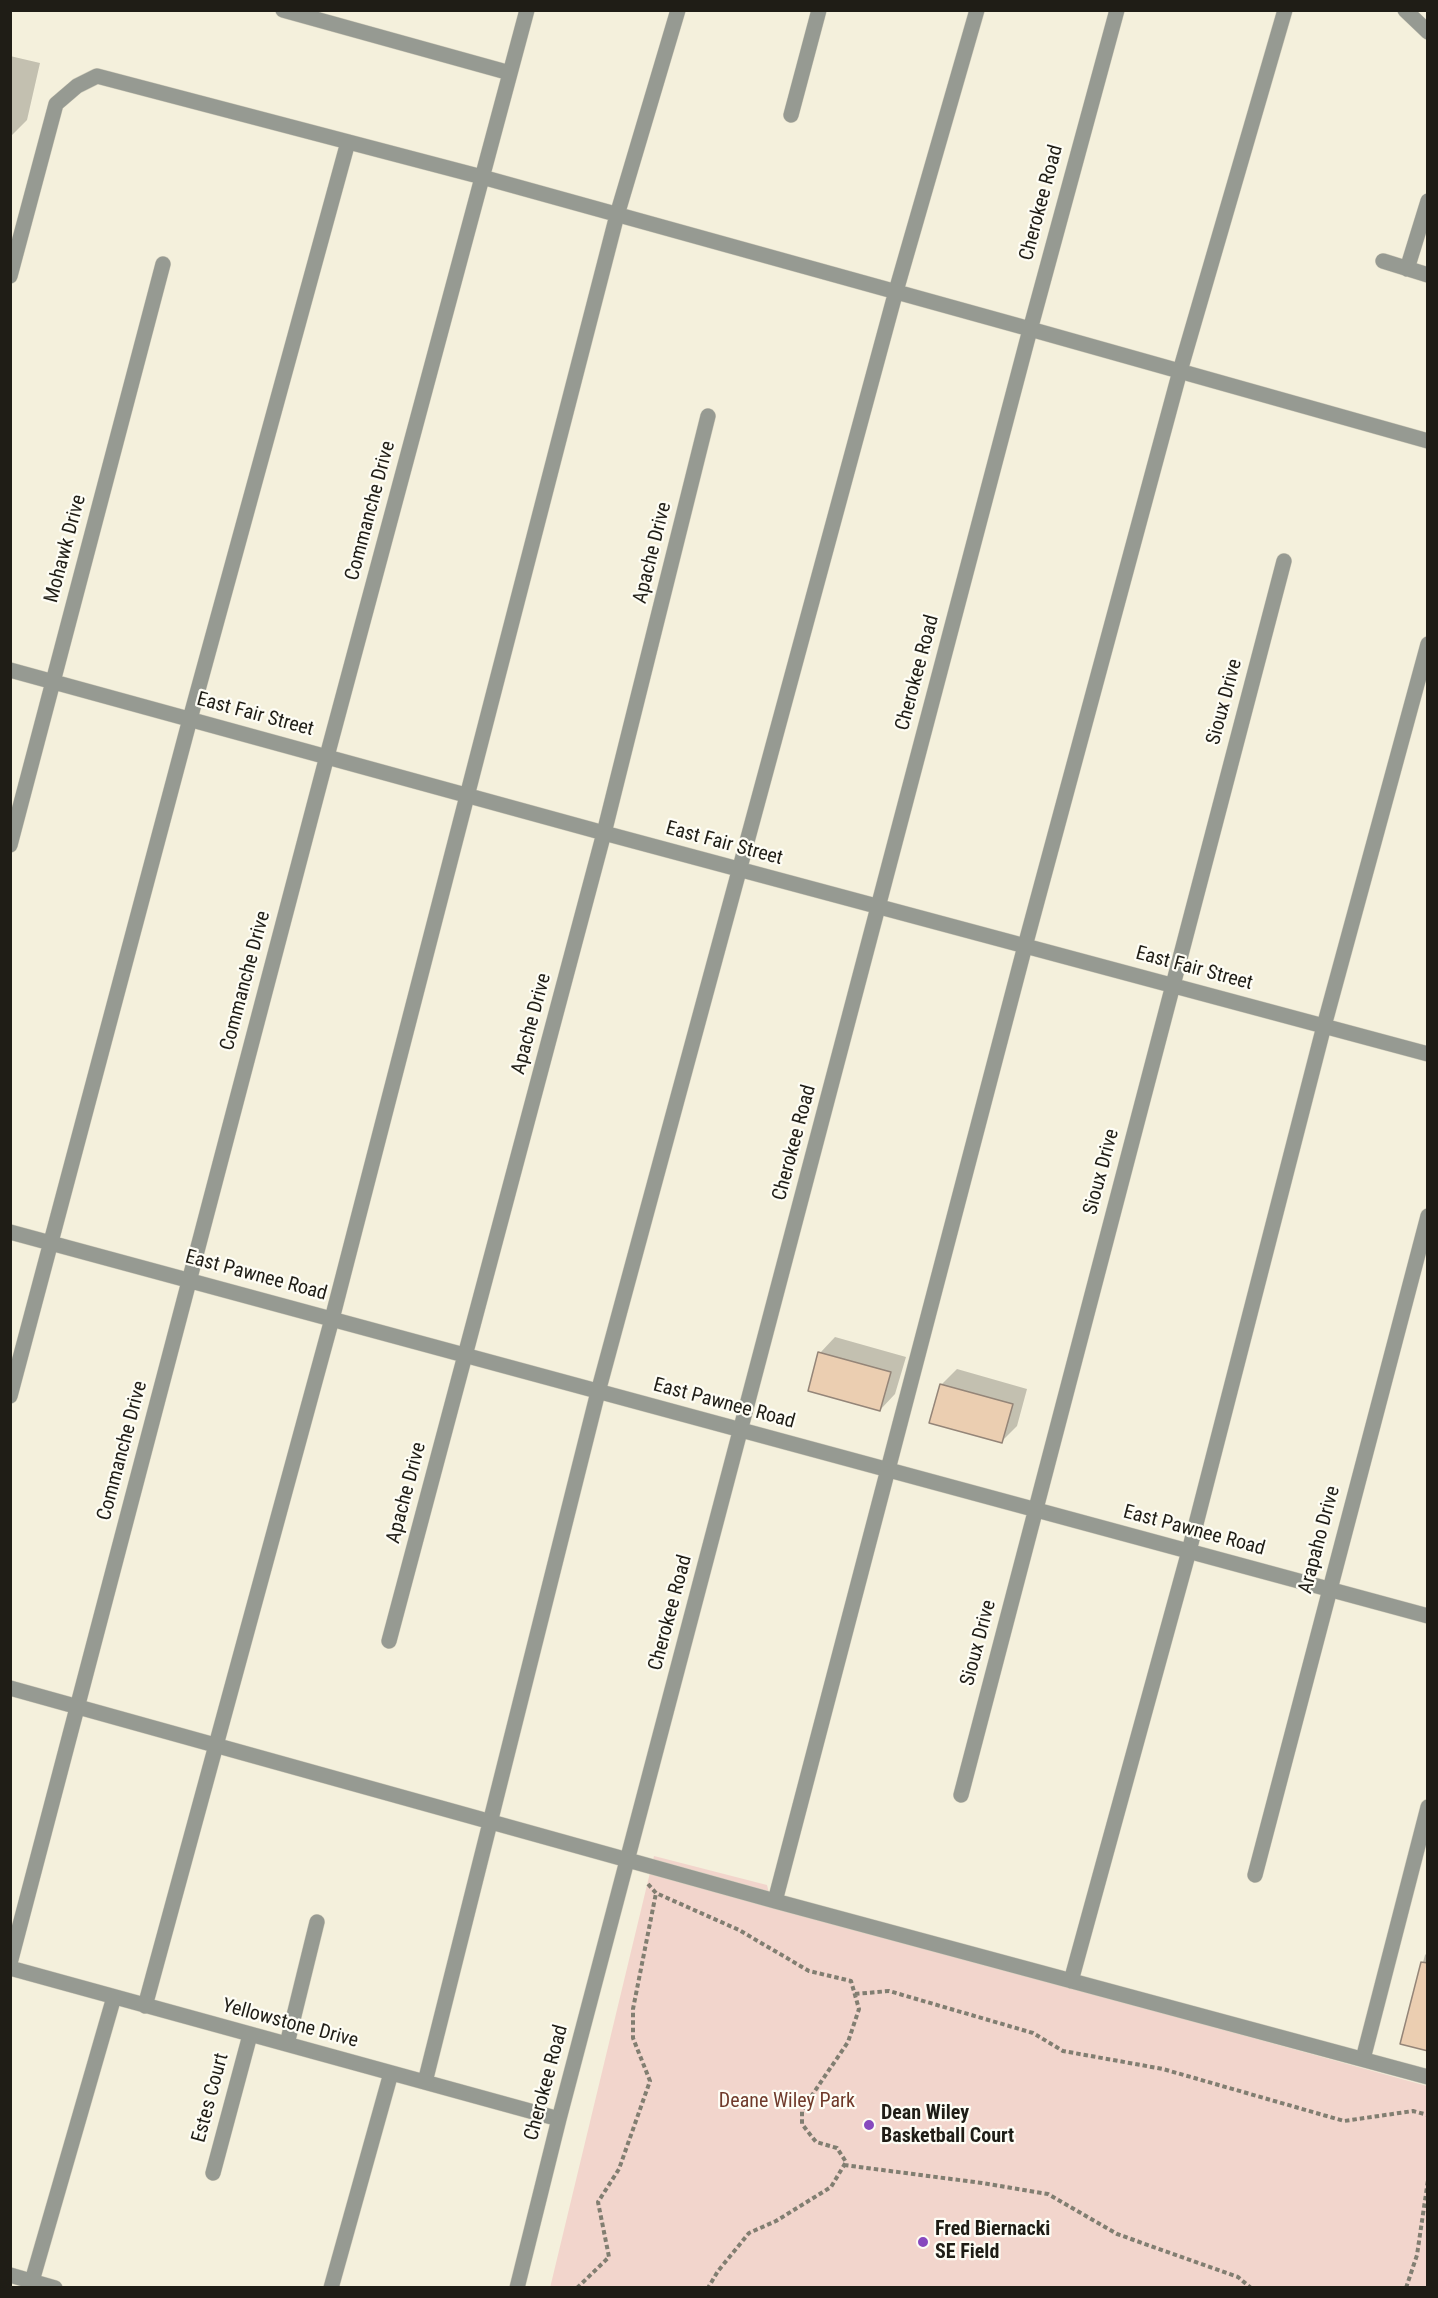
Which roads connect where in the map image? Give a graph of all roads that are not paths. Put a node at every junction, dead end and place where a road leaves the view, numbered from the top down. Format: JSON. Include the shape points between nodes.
{"nodes":[{"id":1,"x":283,"y":10,"type":"edge"},
{"id":2,"x":527,"y":10,"type":"edge"},
{"id":3,"x":678,"y":10,"type":"edge"},
{"id":4,"x":819,"y":10,"type":"edge"},
{"id":5,"x":977,"y":10,"type":"edge"},
{"id":6,"x":1117,"y":10,"type":"edge"},
{"id":7,"x":1285,"y":10,"type":"edge"},
{"id":8,"x":1406,"y":10,"type":"edge"},
{"id":9,"x":1428,"y":32,"type":"edge"},
{"id":10,"x":510,"y":73,"type":"junction"},
{"id":11,"x":791,"y":115,"type":"dead end"},
{"id":12,"x":348,"y":142,"type":"junction"},
{"id":13,"x":482,"y":177,"type":"junction"},
{"id":14,"x":1428,"y":201,"type":"edge"},
{"id":15,"x":617,"y":215,"type":"junction"},
{"id":16,"x":1383,"y":261,"type":"dead end"},
{"id":17,"x":163,"y":264,"type":"dead end"},
{"id":18,"x":1407,"y":269,"type":"junction"},
{"id":19,"x":1428,"y":275,"type":"edge"},
{"id":20,"x":10,"y":276,"type":"edge"},
{"id":21,"x":896,"y":291,"type":"junction"},
{"id":22,"x":1030,"y":328,"type":"junction"},
{"id":23,"x":1180,"y":371,"type":"junction"},
{"id":24,"x":708,"y":416,"type":"dead end"},
{"id":25,"x":1428,"y":441,"type":"edge"},
{"id":26,"x":1284,"y":561,"type":"dead end"},
{"id":27,"x":1428,"y":644,"type":"edge"},
{"id":28,"x":10,"y":670,"type":"edge"},
{"id":29,"x":54,"y":682,"type":"junction"},
{"id":30,"x":190,"y":719,"type":"junction"},
{"id":31,"x":327,"y":756,"type":"junction"},
{"id":32,"x":467,"y":795,"type":"junction"},
{"id":33,"x":604,"y":833,"type":"junction"},
{"id":34,"x":10,"y":844,"type":"edge"},
{"id":35,"x":738,"y":869,"type":"junction"},
{"id":36,"x":879,"y":907,"type":"junction"},
{"id":37,"x":1025,"y":946,"type":"junction"},
{"id":38,"x":1173,"y":984,"type":"junction"},
{"id":39,"x":1324,"y":1026,"type":"junction"},
{"id":40,"x":1428,"y":1054,"type":"edge"},
{"id":41,"x":1428,"y":1216,"type":"edge"},
{"id":42,"x":10,"y":1232,"type":"edge"},
{"id":43,"x":51,"y":1243,"type":"junction"},
{"id":44,"x":189,"y":1280,"type":"junction"},
{"id":45,"x":332,"y":1319,"type":"junction"},
{"id":46,"x":466,"y":1355,"type":"junction"},
{"id":47,"x":598,"y":1392,"type":"junction"},
{"id":48,"x":10,"y":1396,"type":"edge"},
{"id":49,"x":741,"y":1431,"type":"junction"},
{"id":50,"x":889,"y":1471,"type":"junction"},
{"id":51,"x":1036,"y":1510,"type":"junction"},
{"id":52,"x":1189,"y":1551,"type":"junction"},
{"id":53,"x":1329,"y":1589,"type":"junction"},
{"id":54,"x":1428,"y":1616,"type":"edge"},
{"id":55,"x":389,"y":1641,"type":"dead end"},
{"id":56,"x":10,"y":1689,"type":"edge"},
{"id":57,"x":79,"y":1706,"type":"junction"},
{"id":58,"x":216,"y":1745,"type":"junction"},
{"id":59,"x":961,"y":1795,"type":"dead end"},
{"id":60,"x":1428,"y":1807,"type":"edge"},
{"id":61,"x":490,"y":1822,"type":"junction"},
{"id":62,"x":628,"y":1861,"type":"junction"},
{"id":63,"x":1255,"y":1875,"type":"dead end"},
{"id":64,"x":775,"y":1901,"type":"junction"},
{"id":65,"x":317,"y":1922,"type":"dead end"},
{"id":66,"x":10,"y":1963,"type":"edge"},
{"id":67,"x":10,"y":1968,"type":"edge"},
{"id":68,"x":1071,"y":1981,"type":"junction"},
{"id":69,"x":114,"y":1997,"type":"junction"},
{"id":70,"x":145,"y":2006,"type":"junction"},
{"id":71,"x":250,"y":2035,"type":"junction"},
{"id":72,"x":287,"y":2044,"type":"junction"},
{"id":73,"x":1363,"y":2060,"type":"junction"},
{"id":74,"x":391,"y":2073,"type":"junction"},
{"id":75,"x":1428,"y":2077,"type":"edge"},
{"id":76,"x":425,"y":2082,"type":"junction"},
{"id":77,"x":559,"y":2119,"type":"junction"},
{"id":78,"x":213,"y":2172,"type":"dead end"},
{"id":79,"x":10,"y":2275,"type":"edge"},
{"id":80,"x":32,"y":2281,"type":"junction"},
{"id":81,"x":55,"y":2288,"type":"edge"},
{"id":82,"x":332,"y":2288,"type":"edge"},
{"id":83,"x":517,"y":2288,"type":"edge"}],
"edges":[{"from":1,"to":10,"type":"street"},
{"from":2,"to":10,"type":"street","name":"Commanche Drive"},
{"from":3,"to":15,"type":"street"},
{"from":4,"to":11,"type":"street"},
{"from":5,"to":21,"type":"street"},
{"from":6,"to":22,"type":"street","name":"Cherokee Road"},
{"from":7,"to":23,"type":"street"},
{"from":8,"to":9,"type":"street"},
{"from":10,"to":13,"type":"street","name":"Commanche Drive"},
{"from":12,"to":13,"type":"street"},
{"from":12,"to":20,"type":"street","via":[[97,76],[77,86],[56,104]]},
{"from":12,"to":30,"type":"street"},
{"from":13,"to":15,"type":"street"},
{"from":13,"to":31,"type":"street","name":"Commanche Drive"},
{"from":14,"to":18,"type":"street"},
{"from":15,"to":21,"type":"street"},
{"from":15,"to":32,"type":"street"},
{"from":16,"to":18,"type":"street"},
{"from":17,"to":29,"type":"street","name":"Mohawk Drive"},
{"from":18,"to":19,"type":"street"},
{"from":21,"to":22,"type":"street"},
{"from":21,"to":35,"type":"street"},
{"from":22,"to":23,"type":"street"},
{"from":22,"to":36,"type":"street","name":"Cherokee Road"},
{"from":23,"to":25,"type":"street"},
{"from":23,"to":37,"type":"street"},
{"from":24,"to":33,"type":"street","name":"Apache Drive"},
{"from":26,"to":38,"type":"street","name":"Sioux Drive"},
{"from":27,"to":39,"type":"street"},
{"from":28,"to":29,"type":"street","name":"East Fair Street"},
{"from":29,"to":30,"type":"street","name":"East Fair Street"},
{"from":29,"to":34,"type":"street","name":"Mohawk Drive"},
{"from":30,"to":31,"type":"street","name":"East Fair Street"},
{"from":30,"to":43,"type":"street"},
{"from":31,"to":32,"type":"street","name":"East Fair Street"},
{"from":31,"to":44,"type":"street","name":"Commanche Drive"},
{"from":32,"to":33,"type":"street","name":"East Fair Street"},
{"from":32,"to":45,"type":"street"},
{"from":33,"to":35,"type":"street","name":"East Fair Street"},
{"from":33,"to":46,"type":"street","name":"Apache Drive"},
{"from":35,"to":36,"type":"street","name":"East Fair Street"},
{"from":35,"to":47,"type":"street"},
{"from":36,"to":37,"type":"street","name":"East Fair Street"},
{"from":36,"to":49,"type":"street","name":"Cherokee Road"},
{"from":37,"to":38,"type":"street","name":"East Fair Street"},
{"from":37,"to":50,"type":"street"},
{"from":38,"to":39,"type":"street","name":"East Fair Street"},
{"from":38,"to":51,"type":"street","name":"Sioux Drive"},
{"from":39,"to":40,"type":"street","name":"East Fair Street"},
{"from":39,"to":52,"type":"street"},
{"from":41,"to":53,"type":"street","name":"Arapaho Drive"},
{"from":42,"to":43,"type":"street","name":"East Pawnee Road"},
{"from":43,"to":44,"type":"street","name":"East Pawnee Road"},
{"from":43,"to":48,"type":"street"},
{"from":44,"to":45,"type":"street","name":"East Pawnee Road"},
{"from":44,"to":57,"type":"street","name":"Commanche Drive"},
{"from":45,"to":46,"type":"street","name":"East Pawnee Road"},
{"from":45,"to":58,"type":"street"},
{"from":46,"to":47,"type":"street","name":"East Pawnee Road"},
{"from":46,"to":55,"type":"street","name":"Apache Drive"},
{"from":47,"to":49,"type":"street","name":"East Pawnee Road"},
{"from":47,"to":61,"type":"street"},
{"from":49,"to":50,"type":"street","name":"East Pawnee Road"},
{"from":49,"to":62,"type":"street","name":"Cherokee Road"},
{"from":50,"to":51,"type":"street","name":"East Pawnee Road"},
{"from":50,"to":64,"type":"street"},
{"from":51,"to":52,"type":"street","name":"East Pawnee Road"},
{"from":51,"to":59,"type":"street","name":"Sioux Drive"},
{"from":52,"to":53,"type":"street","name":"East Pawnee Road"},
{"from":52,"to":68,"type":"street"},
{"from":53,"to":54,"type":"street","name":"East Pawnee Road"},
{"from":53,"to":63,"type":"street","name":"Arapaho Drive"},
{"from":56,"to":57,"type":"street"},
{"from":57,"to":58,"type":"street"},
{"from":57,"to":66,"type":"street","name":"Commanche Drive"},
{"from":58,"to":61,"type":"street"},
{"from":58,"to":70,"type":"street"},
{"from":60,"to":73,"type":"street"},
{"from":61,"to":62,"type":"street"},
{"from":61,"to":76,"type":"street"},
{"from":62,"to":64,"type":"street"},
{"from":62,"to":77,"type":"street","name":"Cherokee Road"},
{"from":64,"to":68,"type":"street"},
{"from":65,"to":72,"type":"street"},
{"from":67,"to":69,"type":"street","name":"Yellowstone Drive"},
{"from":68,"to":73,"type":"street"},
{"from":69,"to":70,"type":"street","name":"Yellowstone Drive"},
{"from":69,"to":80,"type":"street"},
{"from":70,"to":71,"type":"street","name":"Yellowstone Drive"},
{"from":71,"to":72,"type":"street","name":"Yellowstone Drive"},
{"from":71,"to":78,"type":"street","name":"Estes Court"},
{"from":72,"to":74,"type":"street","name":"Yellowstone Drive"},
{"from":73,"to":75,"type":"street"},
{"from":74,"to":76,"type":"street","name":"Yellowstone Drive"},
{"from":74,"to":82,"type":"street"},
{"from":76,"to":77,"type":"street","name":"Yellowstone Drive"},
{"from":77,"to":83,"type":"street","name":"Cherokee Road"},
{"from":79,"to":80,"type":"street"},
{"from":80,"to":81,"type":"street"}]}
